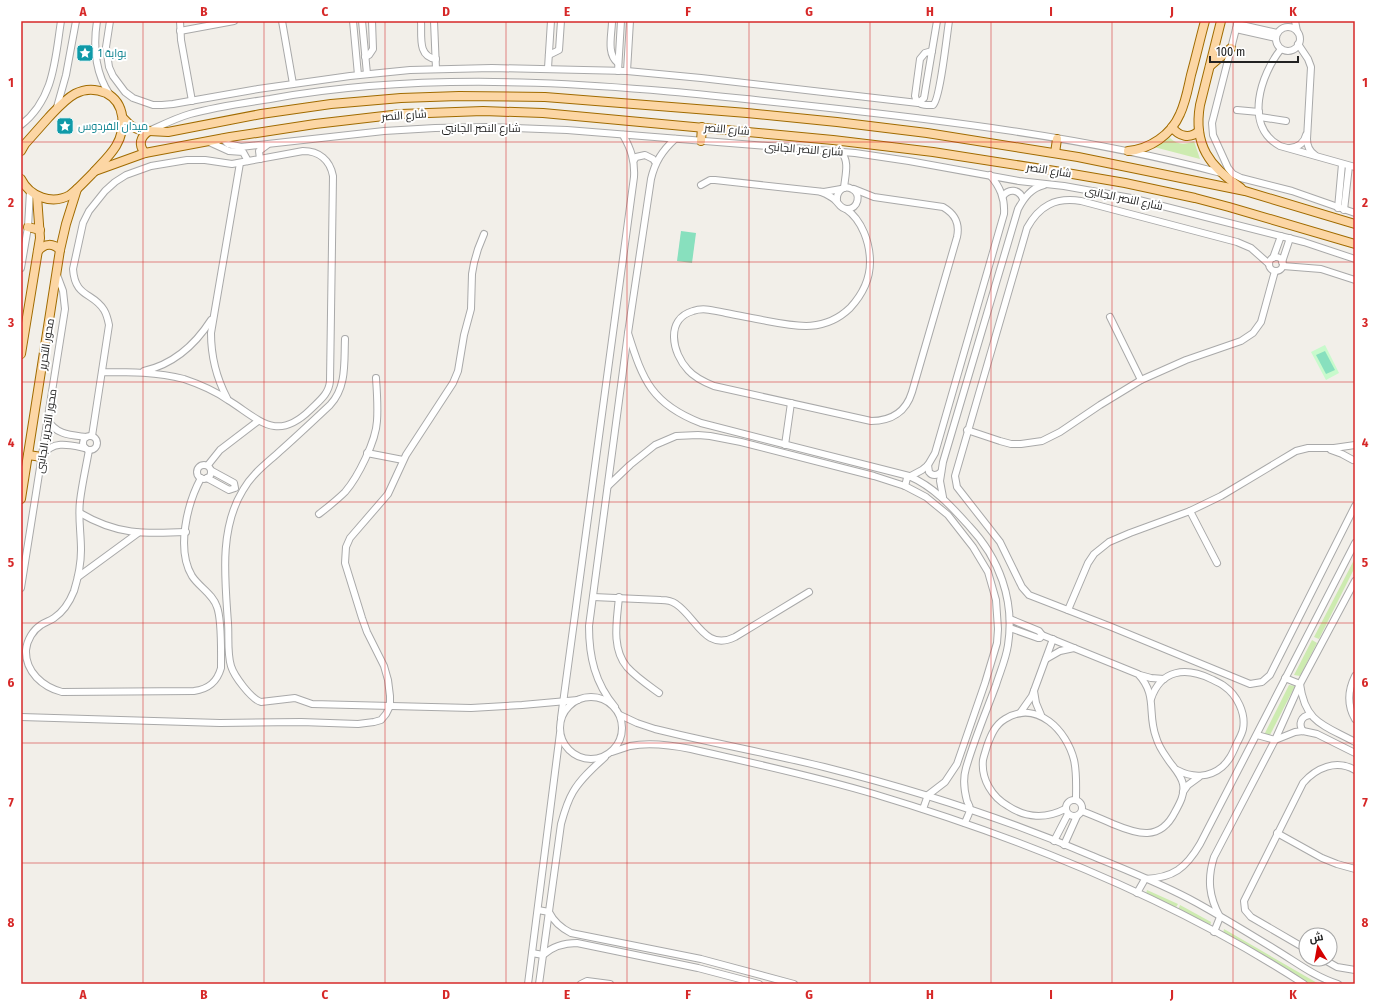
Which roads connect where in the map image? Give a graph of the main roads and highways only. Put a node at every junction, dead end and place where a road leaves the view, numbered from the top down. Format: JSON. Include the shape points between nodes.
{"nodes":[{"id":1,"x":1205,"y":21,"type":"edge"},
{"id":2,"x":1221,"y":21,"type":"edge"},
{"id":3,"x":1231,"y":48,"type":"road end"},
{"id":4,"x":1210,"y":66,"type":"junction"},
{"id":5,"x":122,"y":118,"type":"junction"},
{"id":6,"x":702,"y":127,"type":"junction"},
{"id":7,"x":1172,"y":127,"type":"junction"},
{"id":8,"x":149,"y":132,"type":"junction"},
{"id":9,"x":1199,"y":132,"type":"junction"},
{"id":10,"x":1057,"y":139,"type":"road end"},
{"id":11,"x":701,"y":141,"type":"road end"},
{"id":12,"x":22,"y":146,"type":"edge"},
{"id":13,"x":1128,"y":151,"type":"road end"},
{"id":14,"x":145,"y":153,"type":"junction"},
{"id":15,"x":1055,"y":153,"type":"junction"},
{"id":16,"x":95,"y":171,"type":"junction"},
{"id":17,"x":21,"y":180,"type":"edge"},
{"id":18,"x":77,"y":189,"type":"junction"},
{"id":19,"x":1245,"y":191,"type":"junction"},
{"id":20,"x":34,"y":193,"type":"junction"},
{"id":21,"x":1355,"y":224,"type":"edge"},
{"id":22,"x":28,"y":227,"type":"road end"},
{"id":23,"x":40,"y":230,"type":"junction"},
{"id":24,"x":1355,"y":244,"type":"edge"},
{"id":25,"x":60,"y":250,"type":"junction"},
{"id":26,"x":38,"y":251,"type":"junction"},
{"id":27,"x":21,"y":354,"type":"edge"},
{"id":28,"x":28,"y":455,"type":"junction"},
{"id":29,"x":42,"y":457,"type":"road end"},
{"id":30,"x":21,"y":496,"type":"edge"}],
"edges":[{"from":1,"to":7,"type":"main road","via":[[1185,100]]},
{"from":2,"to":4,"type":"main road"},
{"from":3,"to":4,"type":"main road"},
{"from":4,"to":9,"type":"main road","via":[[1199,112]]},
{"from":5,"to":8,"type":"main road","name":"شارع النصر","via":[[137,129]]},
{"from":5,"to":12,"type":"main road","via":[[118,102],[110,95],[95,90],[80,92],[66,99]]},
{"from":5,"to":16,"type":"main road","via":[[122,129],[116,146]]},
{"from":6,"to":11,"type":"main road"},
{"from":6,"to":14,"type":"main road","name":"شارع النصر","via":[[507,111],[401,114],[222,138]]},
{"from":6,"to":24,"type":"main road","name":"شارع النصر","via":[[962,156],[1090,177],[1229,207]]},
{"from":7,"to":9,"type":"main road","via":[[1178,134],[1187,137]]},
{"from":7,"to":13,"type":"main road","via":[[1151,145]]},
{"from":8,"to":14,"type":"main road","via":[[144,134],[140,144]]},
{"from":8,"to":15,"type":"main road","name":"شارع النصر","via":[[176,131],[261,114],[324,105],[430,97],[516,96],[837,122]]},
{"from":9,"to":19,"type":"main road","via":[[1208,156],[1221,173]]},
{"from":10,"to":15,"type":"main road"},
{"from":14,"to":16,"type":"main road","name":"شارع النصر"},
{"from":15,"to":19,"type":"main road","name":"شارع النصر"},
{"from":16,"to":18,"type":"main road"},
{"from":17,"to":20,"type":"main road"},
{"from":18,"to":20,"type":"main road","via":[[64,198],[56,199],[48,199]]},
{"from":18,"to":25,"type":"main road","name":"محور التحرير"},
{"from":19,"to":21,"type":"main road","name":"شارع النصر"},
{"from":20,"to":23,"type":"main road","name":"محور التحرير"},
{"from":22,"to":23,"type":"main road"},
{"from":23,"to":26,"type":"main road","name":"محور التحرير"},
{"from":25,"to":26,"type":"main road","via":[[53,245],[44,245]]},
{"from":25,"to":28,"type":"main road","name":"محور التحرير"},
{"from":26,"to":27,"type":"main road","name":"محور التحرير"},
{"from":28,"to":29,"type":"main road"},
{"from":28,"to":30,"type":"main road","name":"محور التحرير"}]}
